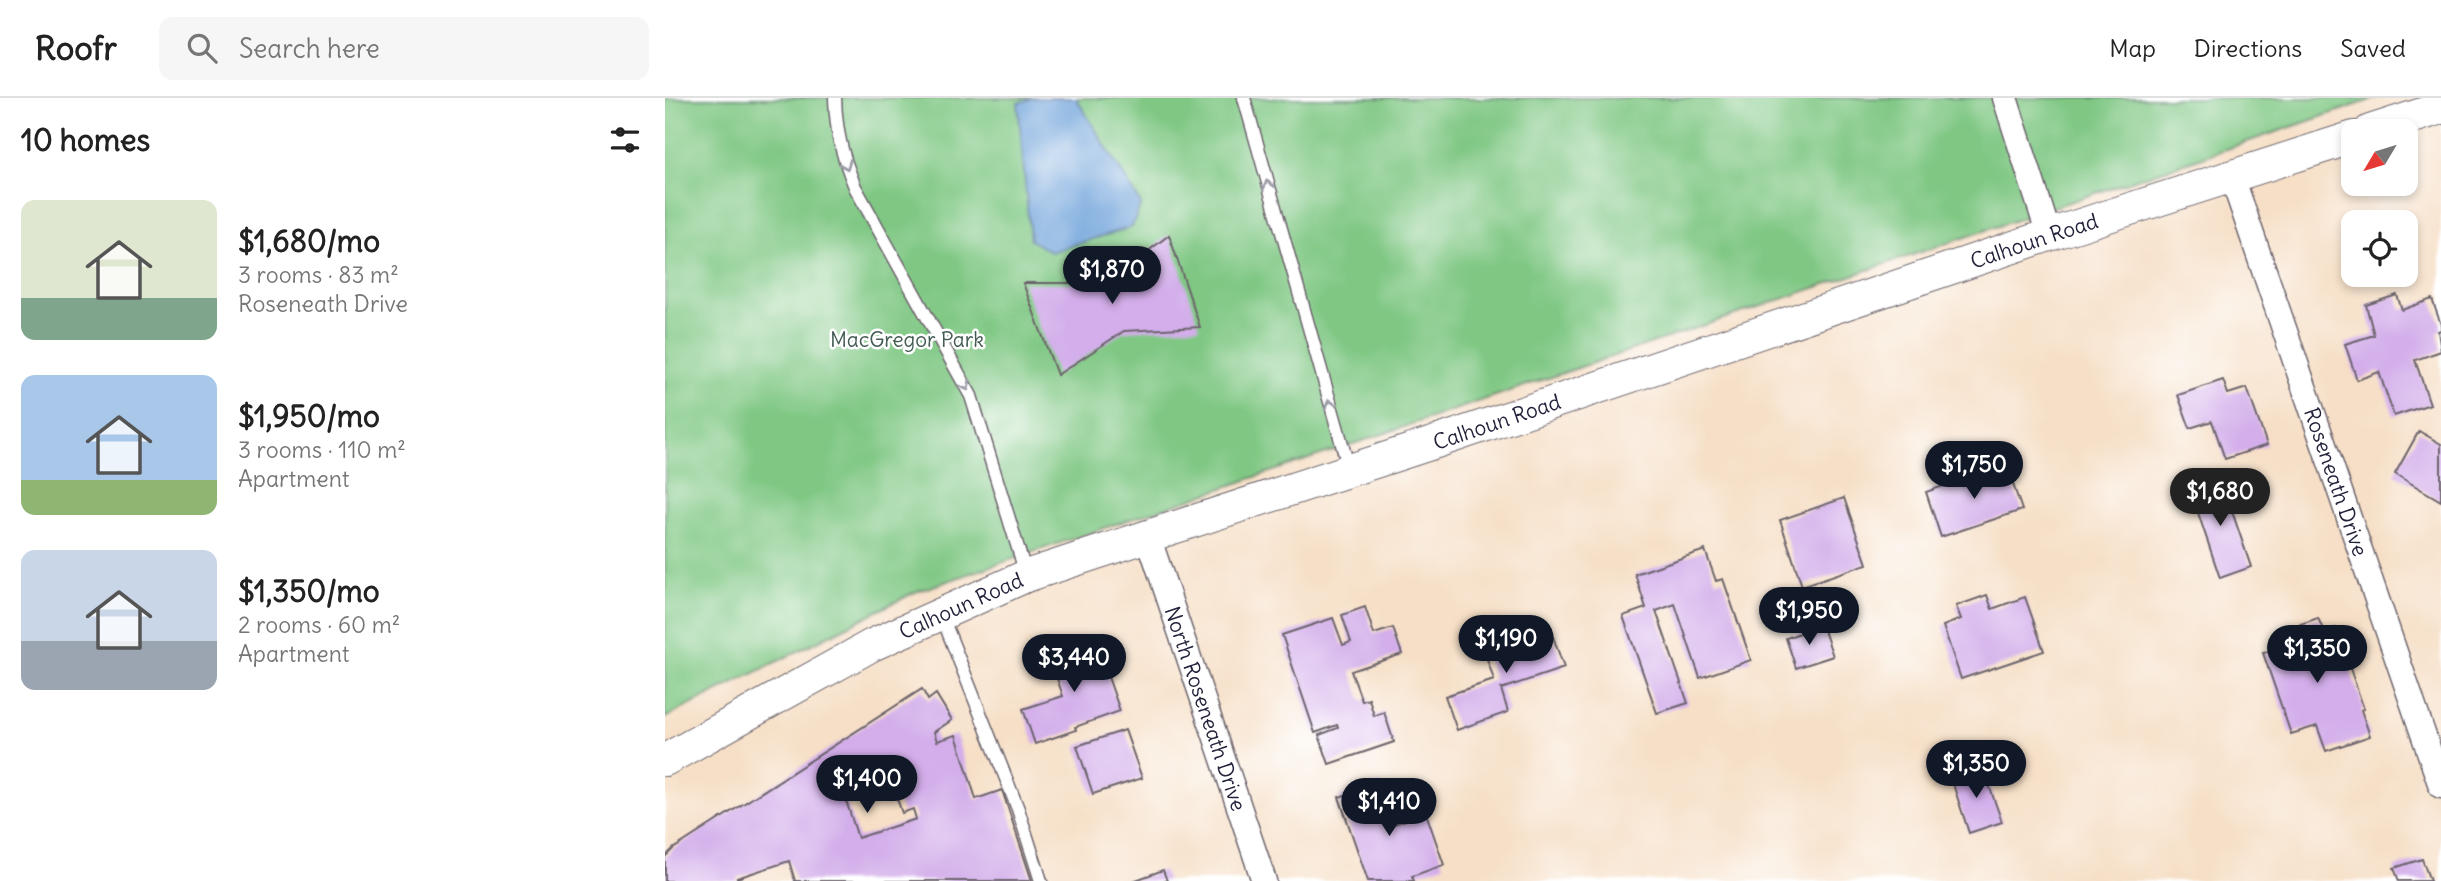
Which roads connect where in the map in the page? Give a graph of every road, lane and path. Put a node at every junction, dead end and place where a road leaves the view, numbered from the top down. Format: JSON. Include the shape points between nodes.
{"nodes":[{"id":1,"x":835,"y":98,"type":"edge"},
{"id":2,"x":1244,"y":98,"type":"edge"},
{"id":3,"x":2005,"y":98,"type":"edge"},
{"id":4,"x":2441,"y":107,"type":"edge"},
{"id":5,"x":2406,"y":119,"type":"edge"},
{"id":6,"x":2341,"y":141,"type":"edge"},
{"id":7,"x":2232,"y":177,"type":"junction"},
{"id":8,"x":2049,"y":235,"type":"junction"},
{"id":9,"x":1350,"y":470,"type":"junction"},
{"id":10,"x":1147,"y":536,"type":"junction"},
{"id":11,"x":1027,"y":576,"type":"junction"},
{"id":12,"x":941,"y":614,"type":"junction"},
{"id":13,"x":665,"y":760,"type":"edge"},
{"id":14,"x":2441,"y":786,"type":"edge"},
{"id":15,"x":1041,"y":881,"type":"edge"},
{"id":16,"x":1264,"y":881,"type":"edge"}],
"edges":[{"from":1,"to":11,"type":"lane","one_way":true,"via":[[841,154],[971,396]]},
{"from":9,"to":2,"type":"lane","one_way":true},
{"from":3,"to":8,"type":"street"},
{"from":4,"to":5,"type":"street"},
{"from":6,"to":7,"type":"street","name":"Calhoun Road"},
{"from":7,"to":8,"type":"street","name":"Calhoun Road"},
{"from":7,"to":14,"type":"street","name":"Roseneath Drive"},
{"from":8,"to":9,"type":"street","name":"Calhoun Road"},
{"from":9,"to":10,"type":"street","name":"Calhoun Road"},
{"from":10,"to":11,"type":"street","name":"Calhoun Road"},
{"from":10,"to":16,"type":"street","name":"North Roseneath Drive"},
{"from":11,"to":12,"type":"street","name":"Calhoun Road"},
{"from":12,"to":13,"type":"street","name":"Calhoun Road","via":[[872,645]]},
{"from":12,"to":15,"type":"lane","via":[[1018,809]]}]}
